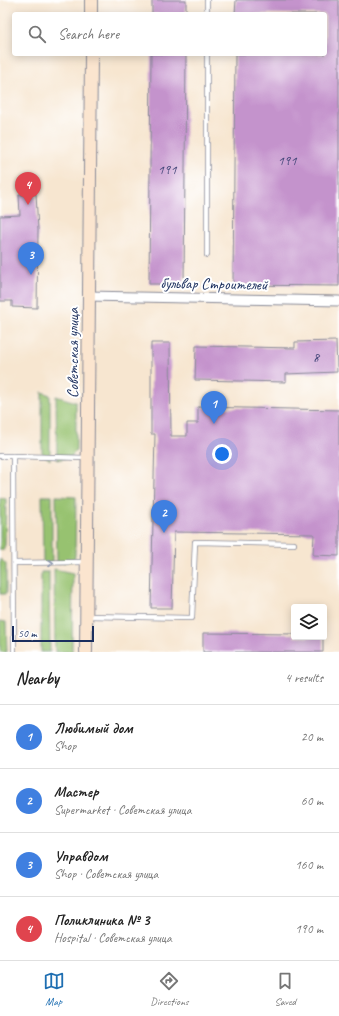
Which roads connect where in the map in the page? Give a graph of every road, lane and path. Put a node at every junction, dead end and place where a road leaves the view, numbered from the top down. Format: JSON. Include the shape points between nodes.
{"nodes":[{"id":1,"x":91,"y":0,"type":"edge"},
{"id":2,"x":207,"y":0,"type":"edge"},
{"id":3,"x":91,"y":12,"type":"edge"},
{"id":4,"x":207,"y":12,"type":"edge"},
{"id":5,"x":91,"y":56,"type":"edge"},
{"id":6,"x":207,"y":56,"type":"edge"},
{"id":7,"x":207,"y":255,"type":"dead end"},
{"id":8,"x":88,"y":296,"type":"junction"},
{"id":9,"x":339,"y":301,"type":"edge"},
{"id":10,"x":0,"y":456,"type":"edge"},
{"id":11,"x":13,"y":456,"type":"junction"},
{"id":12,"x":87,"y":458,"type":"junction"},
{"id":13,"x":294,"y":544,"type":"dead end"},
{"id":14,"x":88,"y":562,"type":"junction"},
{"id":15,"x":14,"y":563,"type":"junction"},
{"id":16,"x":86,"y":616,"type":"junction"},
{"id":17,"x":14,"y":652,"type":"edge"},
{"id":18,"x":86,"y":652,"type":"edge"}],
"edges":[{"from":1,"to":3,"type":"main road"},
{"from":2,"to":4,"type":"lane"},
{"from":5,"to":8,"type":"main road","name":"Советская улица"},
{"from":6,"to":7,"type":"lane"},
{"from":8,"to":9,"type":"street","name":"бульвар Строителей"},
{"from":8,"to":12,"type":"main road","name":"Советская улица"},
{"from":10,"to":11,"type":"lane"},
{"from":11,"to":12,"type":"lane"},
{"from":11,"to":15,"type":"lane"},
{"from":12,"to":14,"type":"main road","name":"Советская улица"},
{"from":13,"to":16,"type":"lane","via":[[195,542],[192,618]]},
{"from":15,"to":14,"type":"lane","one_way":true},
{"from":14,"to":16,"type":"main road","name":"Советская улица"},
{"from":15,"to":17,"type":"lane"},
{"from":16,"to":18,"type":"main road","name":"Советская улица"}]}
